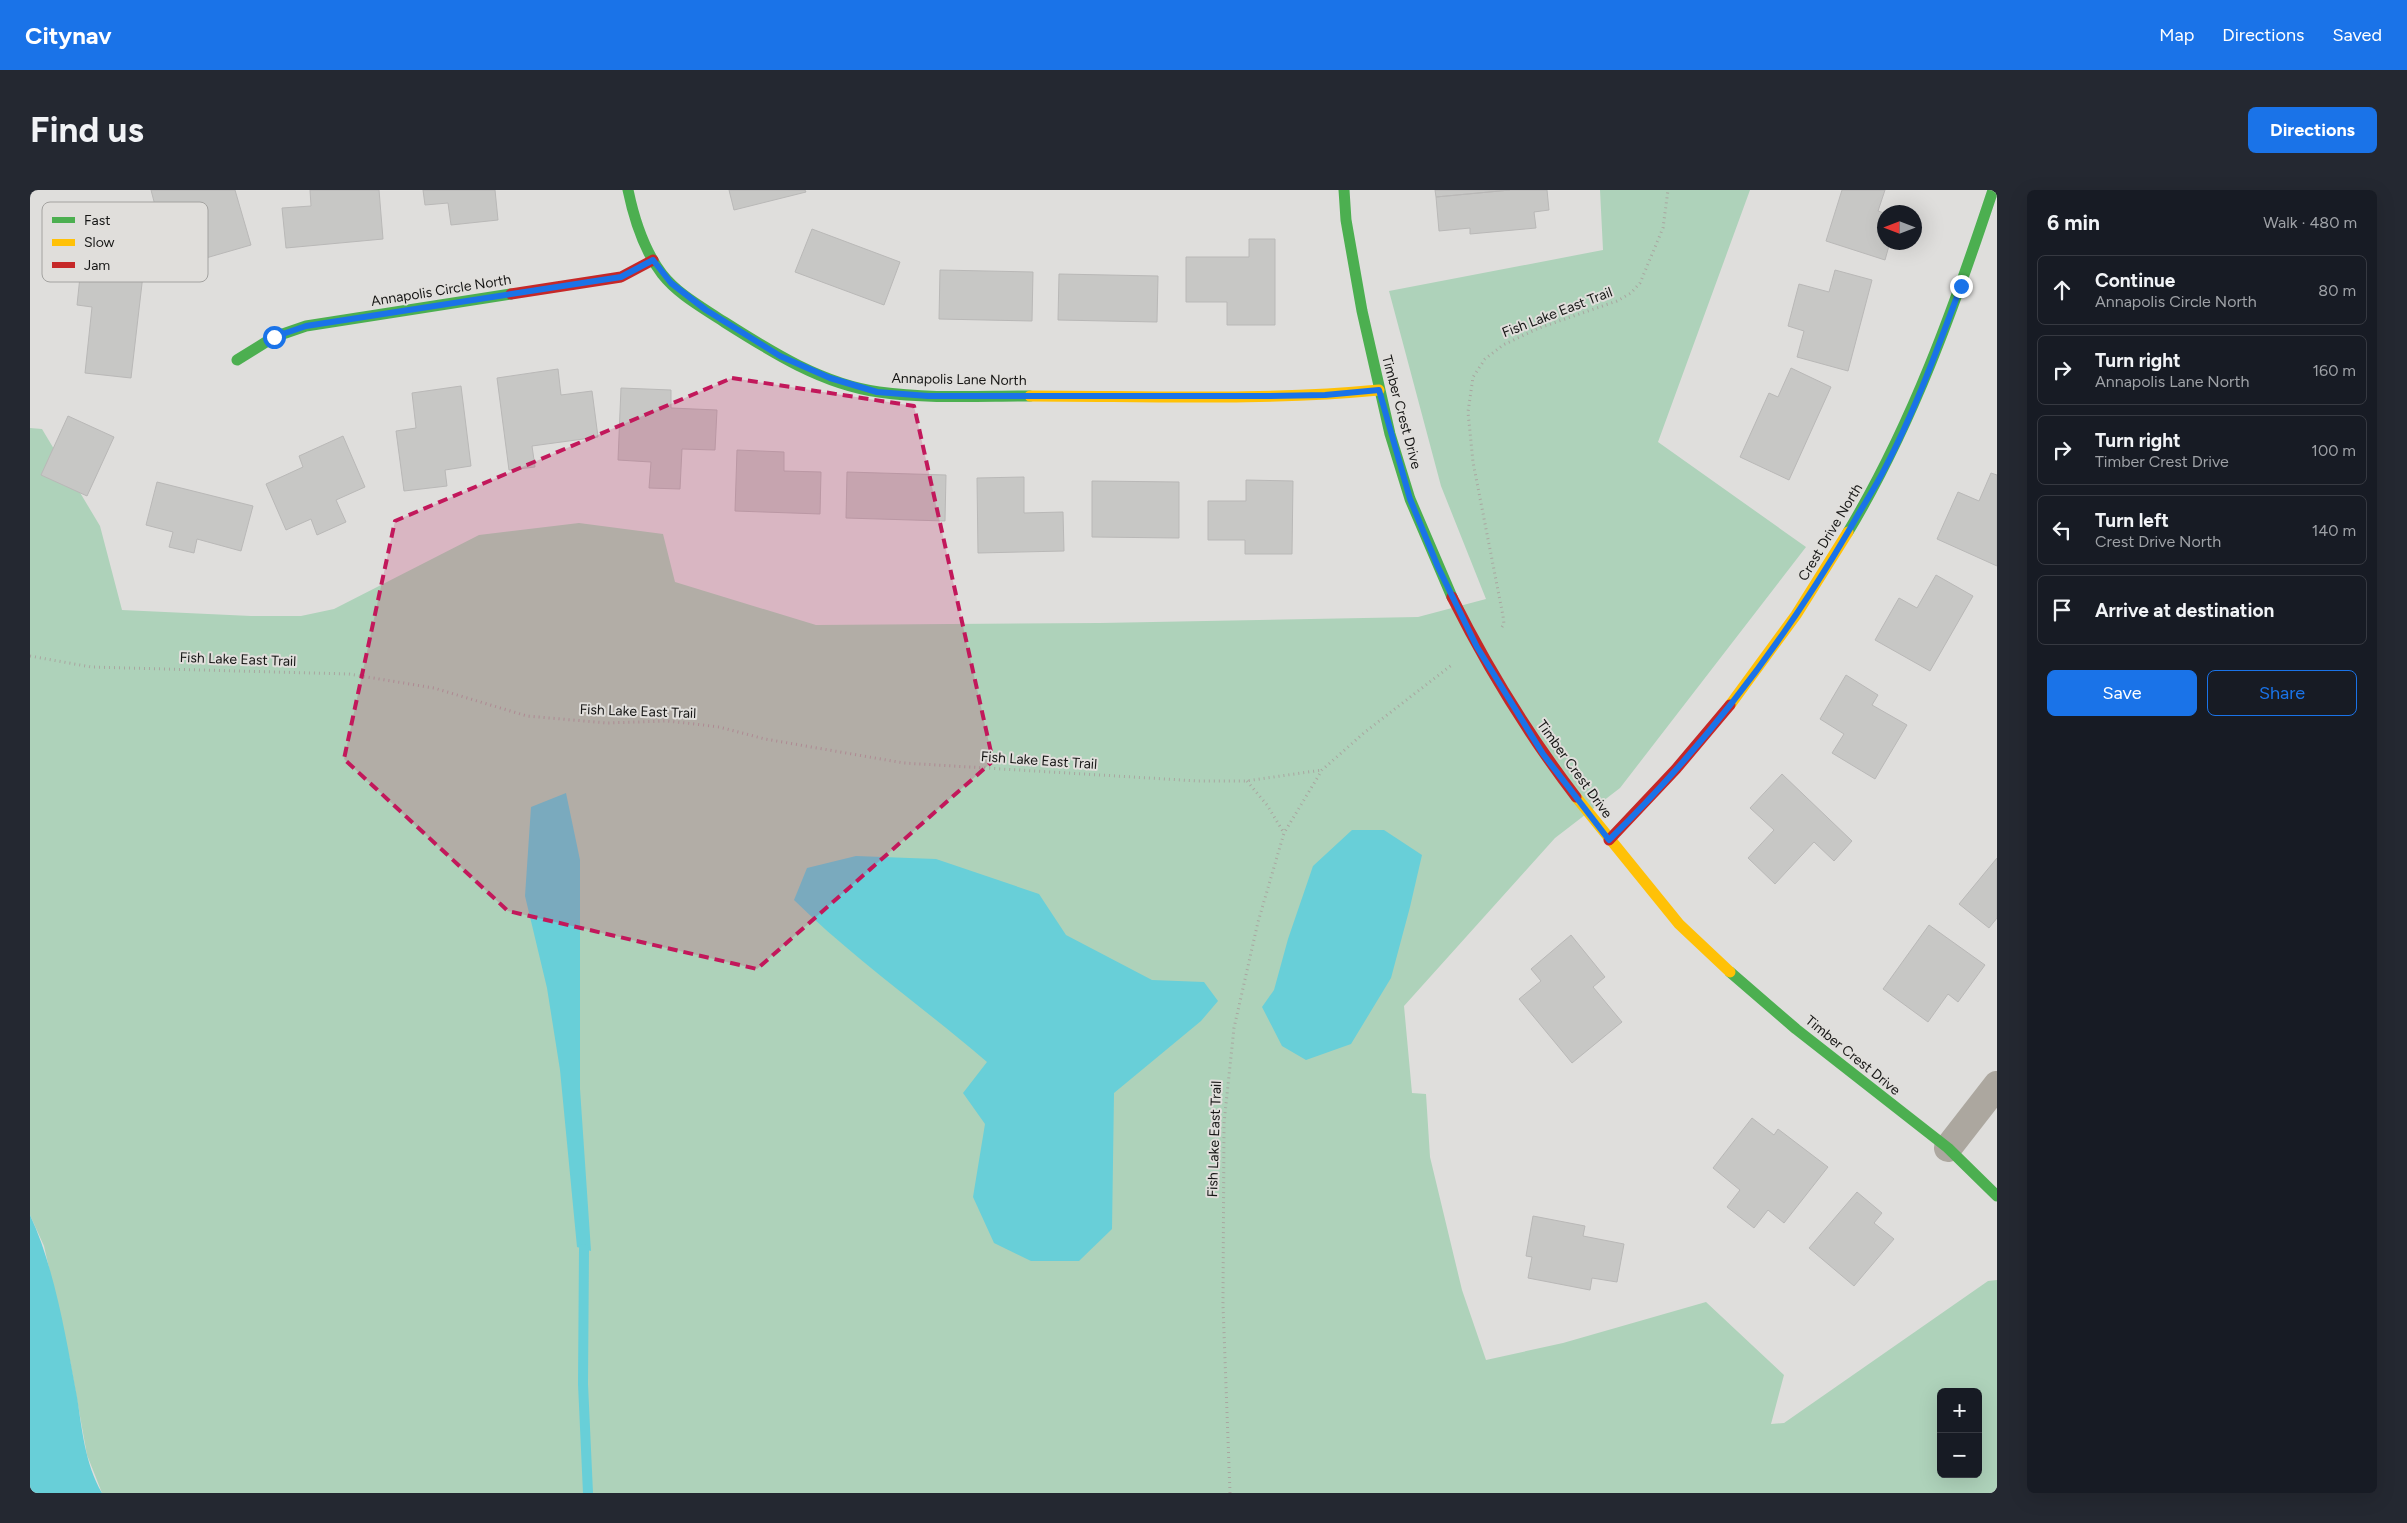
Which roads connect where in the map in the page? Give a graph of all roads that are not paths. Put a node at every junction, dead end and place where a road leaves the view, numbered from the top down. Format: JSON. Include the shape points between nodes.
{"nodes":[{"id":1,"x":628,"y":190,"type":"edge"},
{"id":2,"x":1344,"y":190,"type":"edge"},
{"id":3,"x":1993,"y":190,"type":"edge"},
{"id":4,"x":653,"y":260,"type":"junction"},
{"id":5,"x":237,"y":360,"type":"dead end"},
{"id":6,"x":1379,"y":390,"type":"junction"},
{"id":7,"x":1609,"y":840,"type":"junction"},
{"id":8,"x":1997,"y":1086,"type":"edge"},
{"id":9,"x":1948,"y":1148,"type":"junction"},
{"id":10,"x":1997,"y":1196,"type":"edge"}],
"edges":[{"from":1,"to":4,"type":"street","name":"Annapolis Lane North","via":[[640,232]]},
{"from":2,"to":6,"type":"street","name":"Timber Crest Drive","via":[[1346,220]]},
{"from":3,"to":7,"type":"street","name":"Crest Drive North","via":[[1924,382],[1885,468],[1817,584],[1741,693],[1655,795]]},
{"from":4,"to":5,"type":"street","name":"Annapolis Circle North","via":[[621,277],[306,326],[274,337]]},
{"from":4,"to":6,"type":"street","name":"Annapolis Lane North","via":[[671,283],[706,310],[780,356],[830,378],[877,392],[928,396],[1268,396]]},
{"from":6,"to":7,"type":"street","name":"Timber Crest Drive","via":[[1410,499],[1438,567],[1477,647],[1543,754]]},
{"from":7,"to":9,"type":"street","name":"Timber Crest Drive","via":[[1679,924],[1718,962],[1796,1029]]},
{"from":8,"to":9,"type":"street"},
{"from":9,"to":10,"type":"street","name":"Timber Crest Drive"}]}
